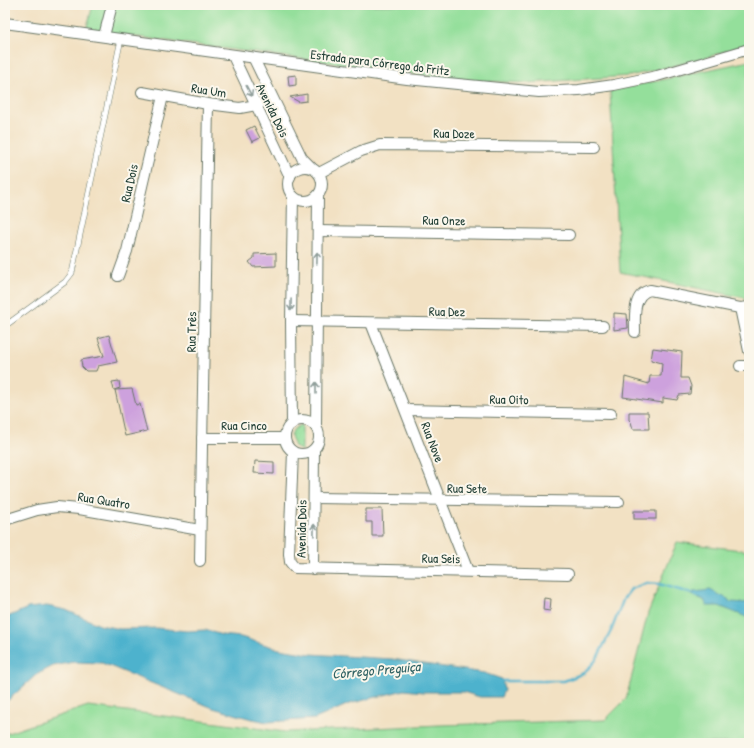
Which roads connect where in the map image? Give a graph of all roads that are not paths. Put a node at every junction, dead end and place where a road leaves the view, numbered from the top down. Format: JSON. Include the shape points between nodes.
{"nodes":[{"id":1,"x":112,"y":5,"type":"edge"},
{"id":2,"x":5,"y":23,"type":"edge"},
{"id":3,"x":104,"y":36,"type":"junction"},
{"id":4,"x":121,"y":39,"type":"junction"},
{"id":5,"x":749,"y":49,"type":"edge"},
{"id":6,"x":233,"y":56,"type":"junction"},
{"id":7,"x":254,"y":59,"type":"junction"},
{"id":8,"x":142,"y":92,"type":"dead end"},
{"id":9,"x":163,"y":96,"type":"junction"},
{"id":10,"x":271,"y":98,"type":"junction"},
{"id":11,"x":208,"y":104,"type":"junction"},
{"id":12,"x":256,"y":105,"type":"junction"},
{"id":13,"x":594,"y":147,"type":"dead end"},
{"id":14,"x":315,"y":171,"type":"junction"},
{"id":15,"x":290,"y":177,"type":"junction"},
{"id":16,"x":293,"y":196,"type":"junction"},
{"id":17,"x":318,"y":196,"type":"junction"},
{"id":18,"x":318,"y":231,"type":"junction"},
{"id":19,"x":569,"y":235,"type":"dead end"},
{"id":20,"x":118,"y":276,"type":"dead end"},
{"id":21,"x":744,"y":308,"type":"edge"},
{"id":22,"x":291,"y":321,"type":"junction"},
{"id":23,"x":316,"y":322,"type":"junction"},
{"id":24,"x":9,"y":324,"type":"dead end"},
{"id":25,"x":371,"y":324,"type":"junction"},
{"id":26,"x":603,"y":326,"type":"dead end"},
{"id":27,"x":635,"y":332,"type":"dead end"},
{"id":28,"x":749,"y":351,"type":"edge"},
{"id":29,"x":406,"y":410,"type":"junction"},
{"id":30,"x":611,"y":414,"type":"dead end"},
{"id":31,"x":292,"y":424,"type":"junction"},
{"id":32,"x":316,"y":427,"type":"junction"},
{"id":33,"x":202,"y":438,"type":"junction"},
{"id":34,"x":285,"y":438,"type":"junction"},
{"id":35,"x":314,"y":450,"type":"junction"},
{"id":36,"x":293,"y":452,"type":"junction"},
{"id":37,"x":314,"y":498,"type":"junction"},
{"id":38,"x":442,"y":500,"type":"junction"},
{"id":39,"x":619,"y":502,"type":"dead end"},
{"id":40,"x":5,"y":520,"type":"edge"},
{"id":41,"x":200,"y":530,"type":"junction"},
{"id":42,"x":200,"y":560,"type":"dead end"},
{"id":43,"x":313,"y":569,"type":"junction"},
{"id":44,"x":468,"y":571,"type":"junction"},
{"id":45,"x":568,"y":574,"type":"dead end"}],
"edges":[{"from":1,"to":3,"type":"street"},
{"from":2,"to":3,"type":"street","name":"Estrada para Córrego do Fritz"},
{"from":3,"to":4,"type":"street","name":"Estrada para Córrego do Fritz"},
{"from":4,"to":6,"type":"street","name":"Estrada para Córrego do Fritz"},
{"from":4,"to":24,"type":"lane","via":[[72,273],[65,282]]},
{"from":5,"to":7,"type":"street","name":"Estrada para Córrego do Fritz","via":[[657,76],[614,85],[539,92],[407,79]]},
{"from":6,"to":7,"type":"street","name":"Estrada para Córrego do Fritz"},
{"from":6,"to":12,"type":"street","name":"Avenida Dois","one_way":true},
{"from":7,"to":10,"type":"street","name":"Avenida Dois"},
{"from":8,"to":9,"type":"street","name":"Rua Um"},
{"from":9,"to":11,"type":"street","name":"Rua Um"},
{"from":9,"to":20,"type":"street","name":"Rua Dois","via":[[127,251]]},
{"from":10,"to":12,"type":"street","name":"Rua Um"},
{"from":10,"to":14,"type":"street","name":"Avenida Dois","via":[[302,158]]},
{"from":11,"to":12,"type":"street","name":"Rua Um","via":[[240,108]]},
{"from":11,"to":33,"type":"street","name":"Rua Três"},
{"from":12,"to":15,"type":"street","name":"Avenida Dois"},
{"from":13,"to":14,"type":"street","name":"Rua Doze","via":[[380,145]]},
{"from":14,"to":15,"type":"street","via":[[298,168]]},
{"from":14,"to":17,"type":"street","name":"Avenida Dois","via":[[323,183]]},
{"from":15,"to":16,"type":"street","name":"Avenida Dois","via":[[289,189]]},
{"from":16,"to":17,"type":"street","via":[[304,201]]},
{"from":16,"to":22,"type":"street","name":"Avenida Dois","one_way":true},
{"from":17,"to":18,"type":"street","name":"Avenida Dois"},
{"from":18,"to":19,"type":"street","name":"Rua Onze"},
{"from":23,"to":18,"type":"street","name":"Avenida Dois","one_way":true},
{"from":21,"to":27,"type":"street","via":[[644,291],[636,303]]},
{"from":21,"to":28,"type":"street"},
{"from":22,"to":23,"type":"street","name":"Rua Dez"},
{"from":22,"to":31,"type":"street","name":"Avenida Dois"},
{"from":23,"to":25,"type":"street","name":"Rua Dez"},
{"from":32,"to":23,"type":"street","name":"Avenida Dois","one_way":true},
{"from":25,"to":26,"type":"street","name":"Rua Dez"},
{"from":25,"to":29,"type":"street","name":"Rua Nove"},
{"from":29,"to":30,"type":"street","name":"Rua Oito"},
{"from":29,"to":38,"type":"street","name":"Rua Nove"},
{"from":31,"to":32,"type":"street","via":[[304,420]]},
{"from":31,"to":34,"type":"street","name":"Avenida Dois"},
{"from":32,"to":35,"type":"street","name":"Avenida Dois","via":[[320,436]]},
{"from":33,"to":34,"type":"street","name":"Rua Cinco"},
{"from":33,"to":41,"type":"street","name":"Rua Três"},
{"from":34,"to":36,"type":"street"},
{"from":35,"to":36,"type":"street","via":[[306,454]]},
{"from":35,"to":37,"type":"street","name":"Avenida Dois"},
{"from":36,"to":43,"type":"street","name":"Avenida Dois","via":[[290,562],[295,568]]},
{"from":37,"to":38,"type":"street","name":"Rua Sete"},
{"from":43,"to":37,"type":"street","name":"Avenida Dois","one_way":true},
{"from":38,"to":39,"type":"street","name":"Rua Sete"},
{"from":38,"to":44,"type":"street","name":"Rua Nove"},
{"from":40,"to":41,"type":"street","name":"Rua Quatro","via":[[37,510],[57,507],[79,508]]},
{"from":41,"to":42,"type":"street","name":"Rua Três"},
{"from":43,"to":44,"type":"street","name":"Rua Seis"},
{"from":44,"to":45,"type":"street","name":"Rua Seis"}]}
